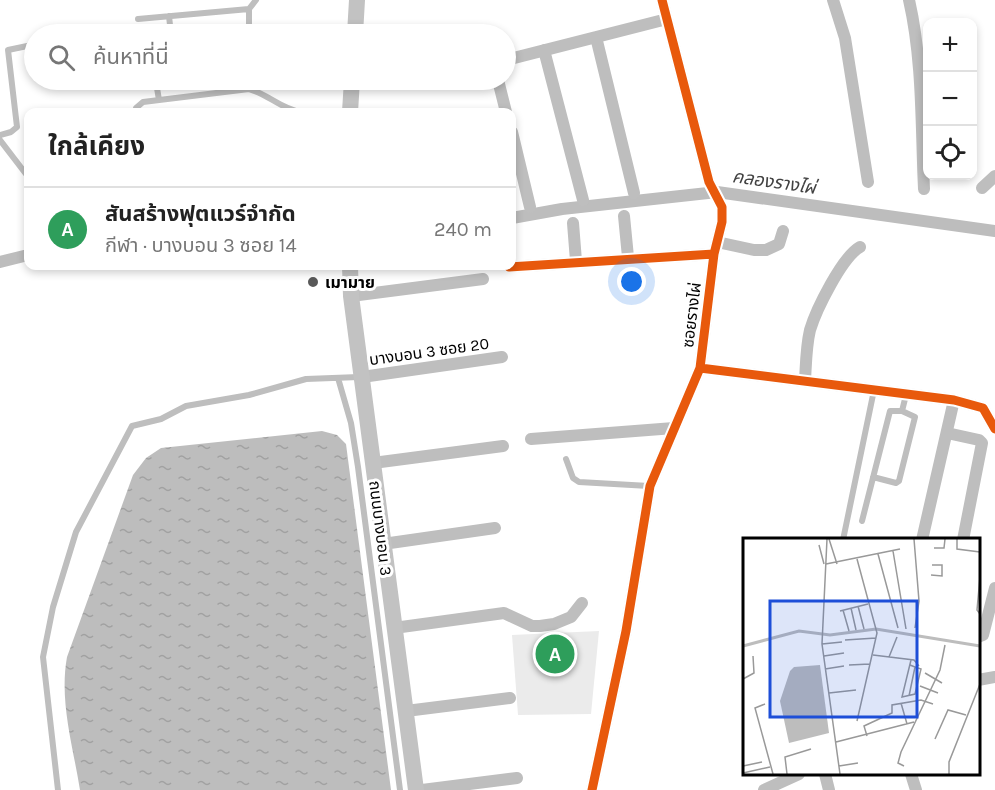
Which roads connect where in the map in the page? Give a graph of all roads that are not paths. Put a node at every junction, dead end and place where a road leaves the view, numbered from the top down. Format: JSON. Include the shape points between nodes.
{"nodes":[{"id":1,"x":256,"y":0,"type":"edge"},
{"id":2,"x":357,"y":0,"type":"edge"},
{"id":3,"x":662,"y":0,"type":"edge"},
{"id":4,"x":833,"y":0,"type":"edge"},
{"id":5,"x":909,"y":0,"type":"edge"},
{"id":6,"x":249,"y":9,"type":"junction"},
{"id":7,"x":169,"y":16,"type":"junction"},
{"id":8,"x":138,"y":19,"type":"dead end"},
{"id":9,"x":667,"y":19,"type":"junction"},
{"id":10,"x":170,"y":24,"type":"edge"},
{"id":11,"x":249,"y":24,"type":"edge"},
{"id":12,"x":356,"y":24,"type":"edge"},
{"id":13,"x":596,"y":37,"type":"junction"},
{"id":14,"x":24,"y":47,"type":"edge"},
{"id":15,"x":544,"y":50,"type":"junction"},
{"id":16,"x":516,"y":57,"type":"edge"},
{"id":17,"x":157,"y":90,"type":"edge"},
{"id":18,"x":241,"y":90,"type":"edge"},
{"id":19,"x":251,"y":90,"type":"edge"},
{"id":20,"x":351,"y":90,"type":"edge"},
{"id":21,"x":500,"y":90,"type":"edge"},
{"id":22,"x":159,"y":100,"type":"junction"},
{"id":23,"x":138,"y":108,"type":"edge"},
{"id":24,"x":284,"y":108,"type":"edge"},
{"id":25,"x":350,"y":108,"type":"edge"},
{"id":26,"x":505,"y":108,"type":"edge"},
{"id":27,"x":0,"y":135,"type":"edge"},
{"id":28,"x":0,"y":140,"type":"edge"},
{"id":29,"x":516,"y":149,"type":"edge"},
{"id":30,"x":24,"y":171,"type":"edge"},
{"id":31,"x":995,"y":176,"type":"edge"},
{"id":32,"x":868,"y":182,"type":"dead end"},
{"id":33,"x":982,"y":188,"type":"dead end"},
{"id":34,"x":924,"y":189,"type":"dead end"},
{"id":35,"x":634,"y":193,"type":"dead end"},
{"id":36,"x":583,"y":200,"type":"dead end"},
{"id":37,"x":530,"y":207,"type":"dead end"},
{"id":38,"x":624,"y":216,"type":"dead end"},
{"id":39,"x":573,"y":223,"type":"dead end"},
{"id":40,"x":783,"y":231,"type":"dead end"},
{"id":41,"x":860,"y":247,"type":"dead end"},
{"id":42,"x":715,"y":248,"type":"junction"},
{"id":43,"x":628,"y":257,"type":"junction"},
{"id":44,"x":576,"y":261,"type":"junction"},
{"id":45,"x":516,"y":266,"type":"edge"},
{"id":46,"x":350,"y":270,"type":"edge"},
{"id":47,"x":483,"y":279,"type":"dead end"},
{"id":48,"x":351,"y":296,"type":"junction"},
{"id":49,"x":502,"y":357,"type":"dead end"},
{"id":50,"x":700,"y":368,"type":"junction"},
{"id":51,"x":362,"y":377,"type":"junction"},
{"id":52,"x":338,"y":378,"type":"junction"},
{"id":53,"x":805,"y":381,"type":"junction"},
{"id":54,"x":874,"y":390,"type":"junction"},
{"id":55,"x":906,"y":395,"type":"junction"},
{"id":56,"x":954,"y":400,"type":"junction"},
{"id":57,"x":902,"y":411,"type":"junction"},
{"id":58,"x":674,"y":428,"type":"junction"},
{"id":59,"x":995,"y":429,"type":"edge"},
{"id":60,"x":947,"y":433,"type":"junction"},
{"id":61,"x":531,"y":439,"type":"dead end"},
{"id":62,"x":503,"y":446,"type":"dead end"},
{"id":63,"x":982,"y":452,"type":"junction"},
{"id":64,"x":995,"y":454,"type":"edge"},
{"id":65,"x":566,"y":459,"type":"dead end"},
{"id":66,"x":373,"y":463,"type":"junction"},
{"id":67,"x":873,"y":477,"type":"junction"},
{"id":68,"x":650,"y":486,"type":"junction"},
{"id":69,"x":862,"y":521,"type":"dead end"},
{"id":70,"x":495,"y":528,"type":"dead end"},
{"id":71,"x":843,"y":538,"type":"edge"},
{"id":72,"x":922,"y":538,"type":"edge"},
{"id":73,"x":963,"y":538,"type":"edge"},
{"id":74,"x":383,"y":544,"type":"junction"},
{"id":75,"x":995,"y":588,"type":"edge"},
{"id":76,"x":582,"y":603,"type":"dead end"},
{"id":77,"x":394,"y":628,"type":"junction"},
{"id":78,"x":980,"y":636,"type":"edge"},
{"id":79,"x":995,"y":677,"type":"edge"},
{"id":80,"x":980,"y":680,"type":"edge"},
{"id":81,"x":510,"y":698,"type":"dead end"},
{"id":82,"x":406,"y":711,"type":"junction"},
{"id":83,"x":797,"y":775,"type":"edge"},
{"id":84,"x":825,"y":775,"type":"edge"},
{"id":85,"x":911,"y":775,"type":"edge"},
{"id":86,"x":517,"y":778,"type":"dead end"},
{"id":87,"x":58,"y":790,"type":"edge"},
{"id":88,"x":400,"y":790,"type":"edge"},
{"id":89,"x":416,"y":790,"type":"edge"},
{"id":90,"x":422,"y":790,"type":"edge"},
{"id":91,"x":592,"y":790,"type":"edge"},
{"id":92,"x":764,"y":790,"type":"edge"},
{"id":93,"x":829,"y":790,"type":"edge"},
{"id":94,"x":916,"y":790,"type":"edge"}],
"edges":[{"from":1,"to":6,"type":"lane"},
{"from":2,"to":12,"type":"main road"},
{"from":3,"to":9,"type":"street","name":"ซอยรางไผ่"},
{"from":4,"to":32,"type":"street","via":[[845,38]]},
{"from":5,"to":34,"type":"street","via":[[919,79]]},
{"from":6,"to":7,"type":"lane"},
{"from":6,"to":11,"type":"lane"},
{"from":7,"to":8,"type":"lane"},
{"from":7,"to":10,"type":"lane"},
{"from":9,"to":13,"type":"street"},
{"from":9,"to":42,"type":"street","name":"ซอยรางไผ่","via":[[709,182],[722,207]]},
{"from":13,"to":15,"type":"street"},
{"from":13,"to":35,"type":"street"},
{"from":14,"to":27,"type":"lane","via":[[8,50],[17,127]]},
{"from":15,"to":16,"type":"street"},
{"from":15,"to":36,"type":"street"},
{"from":17,"to":22,"type":"lane"},
{"from":18,"to":22,"type":"lane"},
{"from":19,"to":24,"type":"lane"},
{"from":20,"to":25,"type":"main road"},
{"from":21,"to":26,"type":"street"},
{"from":22,"to":23,"type":"lane","via":[[139,104]]},
{"from":28,"to":30,"type":"lane"},
{"from":29,"to":37,"type":"street"},
{"from":31,"to":33,"type":"street"},
{"from":38,"to":43,"type":"street"},
{"from":39,"to":44,"type":"street"},
{"from":40,"to":42,"type":"street","via":[[779,244],[766,250]]},
{"from":41,"to":53,"type":"street","via":[[847,258],[815,316],[806,354]]},
{"from":42,"to":43,"type":"street"},
{"from":42,"to":50,"type":"street","name":"ซอยรางไผ่"},
{"from":43,"to":44,"type":"street"},
{"from":44,"to":45,"type":"street"},
{"from":46,"to":48,"type":"main road","name":"ถนนบางบอน 3"},
{"from":47,"to":48,"type":"street"},
{"from":48,"to":51,"type":"main road","name":"ถนนบางบอน 3"},
{"from":49,"to":51,"type":"street","name":"บางบอน 3 ซอย 20"},
{"from":50,"to":53,"type":"street"},
{"from":50,"to":58,"type":"street","name":"ซอยรางไผ่"},
{"from":51,"to":52,"type":"lane"},
{"from":51,"to":66,"type":"main road","name":"ถนนบางบอน 3"},
{"from":52,"to":87,"type":"lane","via":[[306,379],[249,395],[186,406],[161,419],[132,426],[76,532],[52,607],[43,657]]},
{"from":52,"to":88,"type":"lane","via":[[358,467]]},
{"from":53,"to":54,"type":"street"},
{"from":54,"to":55,"type":"street"},
{"from":54,"to":71,"type":"lane"},
{"from":55,"to":56,"type":"street"},
{"from":55,"to":57,"type":"lane"},
{"from":56,"to":59,"type":"street","via":[[983,408]]},
{"from":56,"to":60,"type":"street"},
{"from":57,"to":67,"type":"lane","via":[[890,411]]},
{"from":57,"to":67,"type":"lane","via":[[915,417],[900,481]]},
{"from":58,"to":61,"type":"street"},
{"from":58,"to":68,"type":"street","name":"ซอยรางไผ่"},
{"from":60,"to":63,"type":"street","via":[[979,440]]},
{"from":60,"to":72,"type":"street"},
{"from":62,"to":66,"type":"street"},
{"from":63,"to":64,"type":"street"},
{"from":63,"to":73,"type":"street"},
{"from":65,"to":68,"type":"lane","via":[[573,478],[579,482]]},
{"from":66,"to":74,"type":"main road","name":"ถนนบางบอน 3"},
{"from":67,"to":69,"type":"lane"},
{"from":68,"to":91,"type":"street","name":"ซอยรางไผ่","via":[[626,631]]},
{"from":70,"to":74,"type":"street"},
{"from":74,"to":77,"type":"main road","name":"ถนนบางบอน 3"},
{"from":75,"to":78,"type":"street"},
{"from":76,"to":77,"type":"street","via":[[571,617],[547,626],[532,626],[504,613]]},
{"from":77,"to":82,"type":"main road","name":"ถนนบางบอน 3"},
{"from":79,"to":80,"type":"street"},
{"from":81,"to":82,"type":"street"},
{"from":82,"to":89,"type":"main road","name":"ถนนบางบอน 3"},
{"from":83,"to":92,"type":"street"},
{"from":84,"to":93,"type":"street"},
{"from":85,"to":94,"type":"street"},
{"from":86,"to":90,"type":"street"}]}
